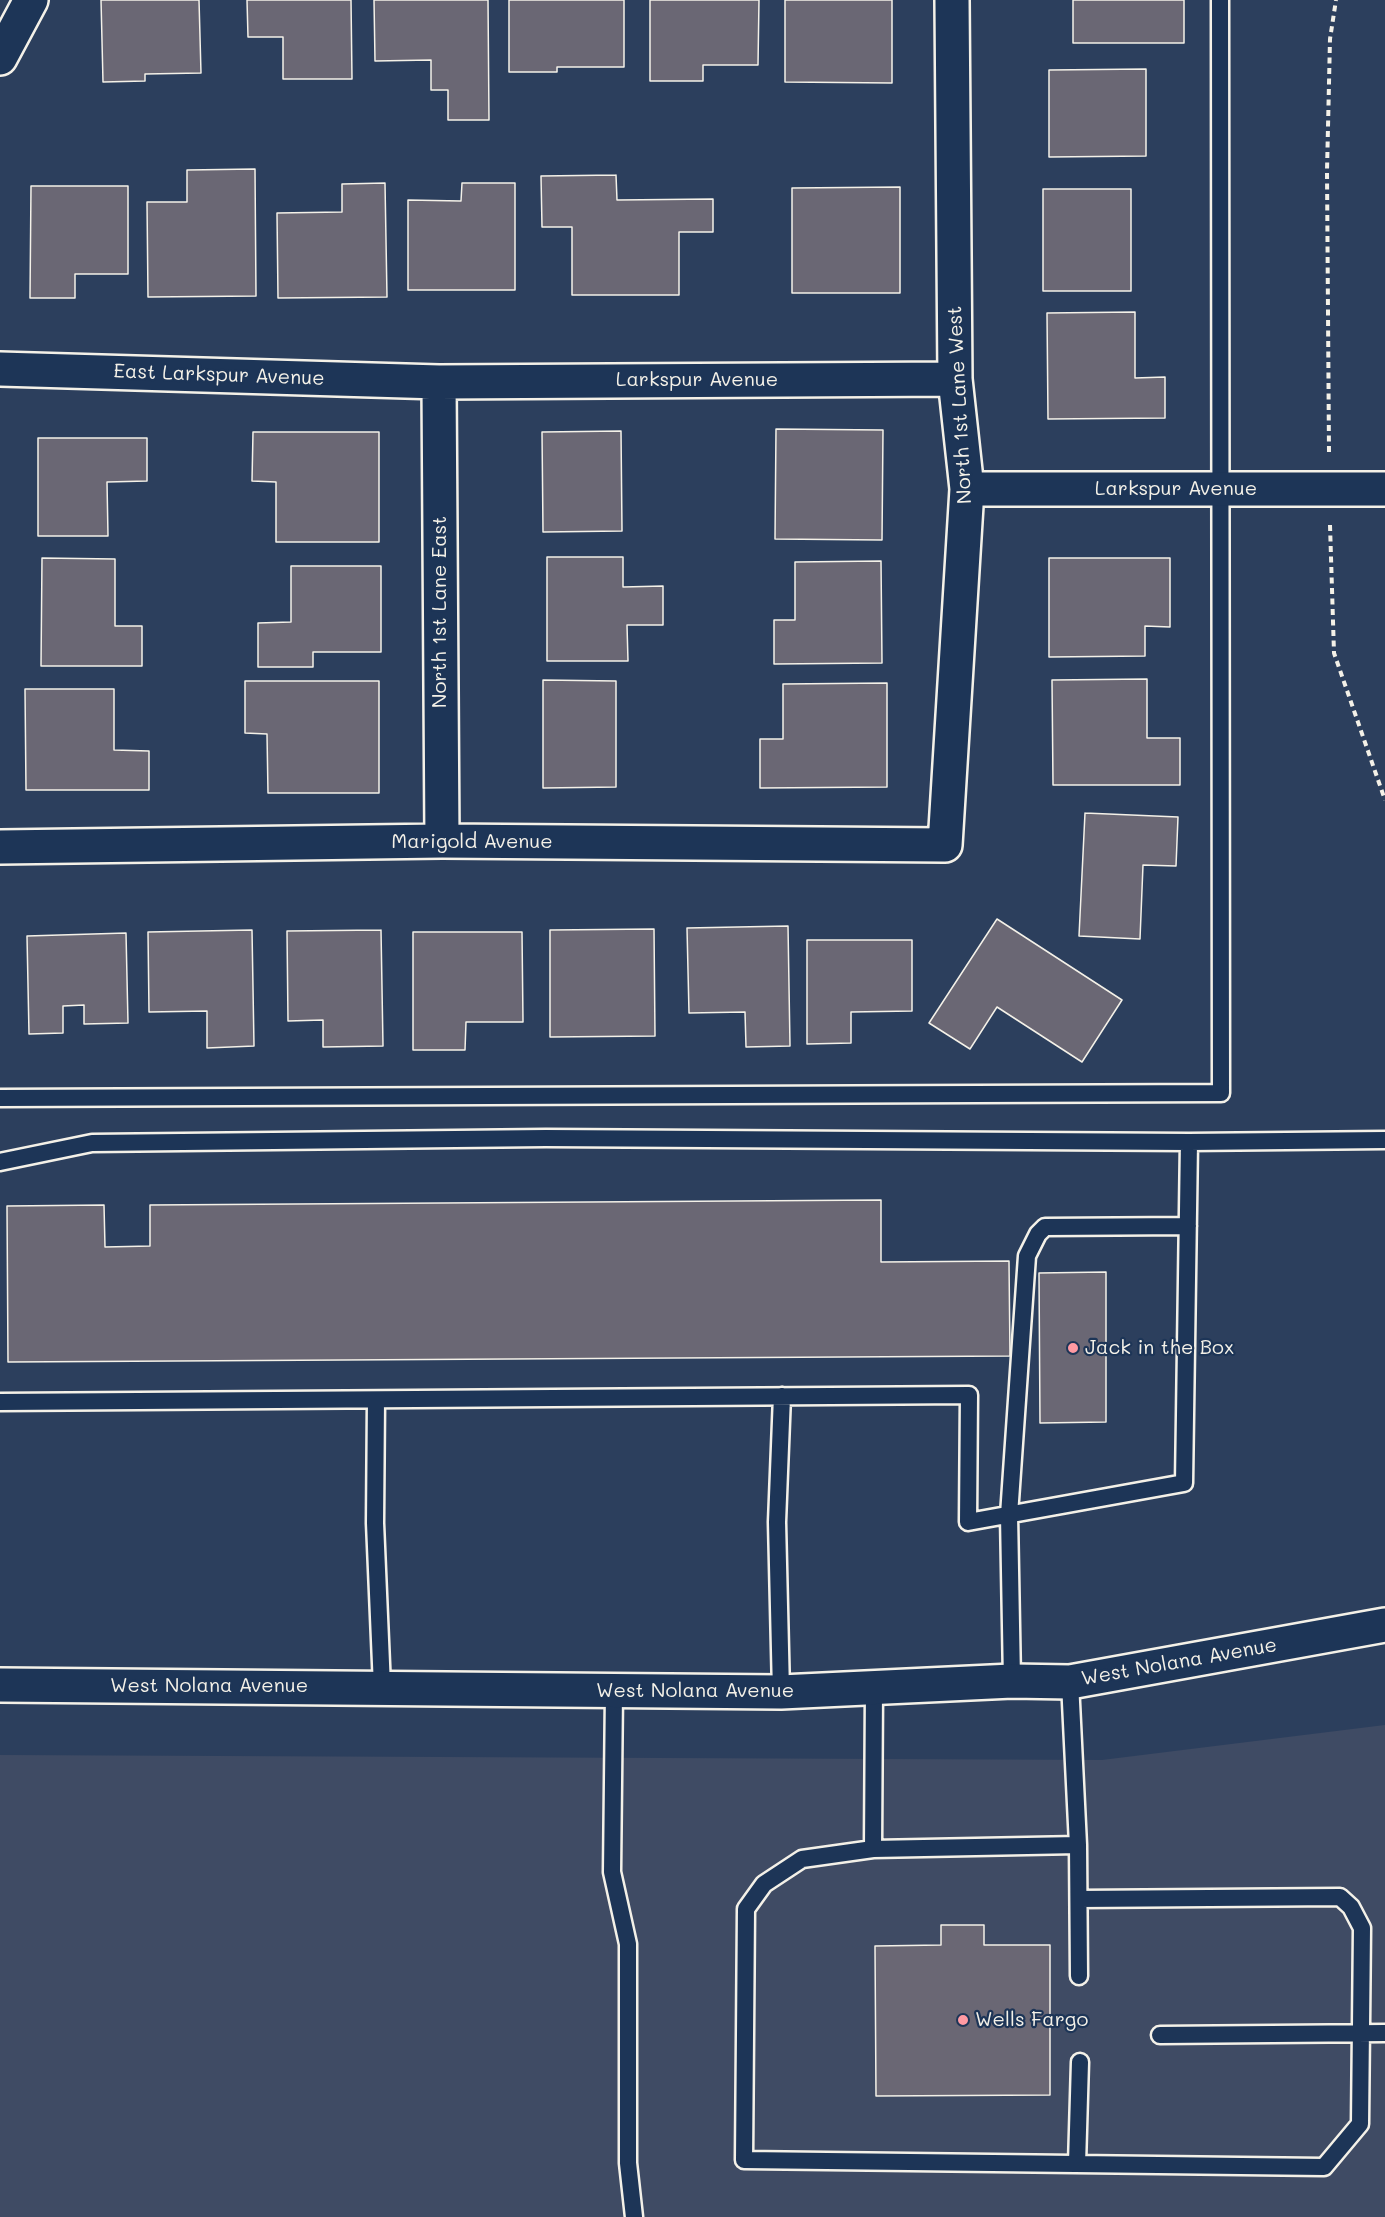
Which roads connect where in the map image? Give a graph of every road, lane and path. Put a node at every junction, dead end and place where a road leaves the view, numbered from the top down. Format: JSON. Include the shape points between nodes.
{"nodes":[{"id":1,"x":31,"y":0,"type":"edge"},
{"id":2,"x":952,"y":0,"type":"edge"},
{"id":3,"x":1220,"y":0,"type":"edge"},
{"id":4,"x":1336,"y":0,"type":"edge"},
{"id":5,"x":0,"y":58,"type":"edge"},
{"id":6,"x":0,"y":369,"type":"edge"},
{"id":7,"x":954,"y":379,"type":"junction"},
{"id":8,"x":439,"y":382,"type":"junction"},
{"id":9,"x":1329,"y":452,"type":"dead end"},
{"id":10,"x":967,"y":489,"type":"junction"},
{"id":11,"x":1222,"y":489,"type":"junction"},
{"id":12,"x":1385,"y":489,"type":"edge"},
{"id":13,"x":1330,"y":519,"type":"dead end"},
{"id":14,"x":1385,"y":800,"type":"edge"},
{"id":15,"x":442,"y":841,"type":"junction"},
{"id":16,"x":945,"y":845,"type":"joint"},
{"id":17,"x":0,"y":847,"type":"edge"},
{"id":18,"x":0,"y":1098,"type":"edge"},
{"id":19,"x":1385,"y":1140,"type":"edge"},
{"id":20,"x":1190,"y":1142,"type":"junction"},
{"id":21,"x":0,"y":1162,"type":"edge"},
{"id":22,"x":1188,"y":1226,"type":"junction"},
{"id":23,"x":782,"y":1396,"type":"junction"},
{"id":24,"x":376,"y":1400,"type":"junction"},
{"id":25,"x":0,"y":1402,"type":"edge"},
{"id":26,"x":1009,"y":1515,"type":"junction"},
{"id":27,"x":1385,"y":1625,"type":"edge"},
{"id":28,"x":1012,"y":1681,"type":"junction"},
{"id":29,"x":1070,"y":1682,"type":"junction"},
{"id":30,"x":0,"y":1685,"type":"edge"},
{"id":31,"x":382,"y":1687,"type":"junction"},
{"id":32,"x":874,"y":1689,"type":"junction"},
{"id":33,"x":614,"y":1692,"type":"junction"},
{"id":34,"x":781,"y":1692,"type":"junction"},
{"id":35,"x":1078,"y":1845,"type":"junction"},
{"id":36,"x":873,"y":1850,"type":"junction"},
{"id":37,"x":1079,"y":1899,"type":"junction"},
{"id":38,"x":1079,"y":1976,"type":"dead end"},
{"id":39,"x":1385,"y":2033,"type":"edge"},
{"id":40,"x":1361,"y":2034,"type":"junction"},
{"id":41,"x":1160,"y":2035,"type":"dead end"},
{"id":42,"x":1080,"y":2062,"type":"dead end"},
{"id":43,"x":1077,"y":2164,"type":"junction"},
{"id":44,"x":634,"y":2217,"type":"edge"}],
"edges":[{"from":1,"to":5,"type":"street"},
{"from":2,"to":7,"type":"street","name":"North 1st Lane West"},
{"from":3,"to":11,"type":"lane"},
{"from":4,"to":9,"type":"path","via":[[1330,39],[1327,171]]},
{"from":6,"to":8,"type":"street","name":"East Larkspur Avenue"},
{"from":7,"to":8,"type":"street","name":"Larkspur Avenue"},
{"from":7,"to":10,"type":"street","name":"North 1st Lane West"},
{"from":8,"to":15,"type":"street","name":"North 1st Lane East"},
{"from":10,"to":11,"type":"street","name":"Larkspur Avenue"},
{"from":10,"to":16,"type":"street","name":"North 1st Lane West"},
{"from":11,"to":12,"type":"street","name":"Larkspur Avenue"},
{"from":11,"to":18,"type":"lane","via":[[1221,1094]]},
{"from":13,"to":14,"type":"path","via":[[1334,653]]},
{"from":15,"to":16,"type":"street","name":"Marigold Avenue"},
{"from":15,"to":17,"type":"street","name":"Marigold Avenue"},
{"from":19,"to":20,"type":"lane"},
{"from":20,"to":21,"type":"lane","via":[[546,1138],[92,1143]]},
{"from":20,"to":22,"type":"lane"},
{"from":22,"to":26,"type":"lane","via":[[1184,1483]]},
{"from":22,"to":26,"type":"lane","via":[[1045,1227],[1038,1234],[1028,1256]]},
{"from":23,"to":24,"type":"lane"},
{"from":23,"to":26,"type":"lane","via":[[969,1395],[968,1522]]},
{"from":23,"to":34,"type":"lane","via":[[777,1522]]},
{"from":24,"to":25,"type":"lane"},
{"from":24,"to":31,"type":"lane","via":[[375,1523]]},
{"from":26,"to":28,"type":"lane"},
{"from":27,"to":29,"type":"street","name":"West Nolana Avenue"},
{"from":28,"to":29,"type":"street","name":"West Nolana Avenue"},
{"from":28,"to":32,"type":"street","name":"West Nolana Avenue"},
{"from":29,"to":35,"type":"lane"},
{"from":30,"to":31,"type":"street","name":"West Nolana Avenue"},
{"from":31,"to":33,"type":"street","name":"West Nolana Avenue"},
{"from":32,"to":34,"type":"street","name":"West Nolana Avenue"},
{"from":32,"to":36,"type":"lane"},
{"from":33,"to":34,"type":"street","name":"West Nolana Avenue"},
{"from":33,"to":44,"type":"lane","via":[[612,1872],[628,1944],[628,2163]]},
{"from":35,"to":36,"type":"lane"},
{"from":35,"to":37,"type":"lane"},
{"from":36,"to":43,"type":"lane","via":[[802,1859],[764,1884],[746,1909],[744,2160]]},
{"from":37,"to":38,"type":"lane"},
{"from":37,"to":40,"type":"lane","via":[[1340,1897],[1351,1906],[1362,1928]]},
{"from":39,"to":40,"type":"lane"},
{"from":40,"to":41,"type":"lane"},
{"from":40,"to":43,"type":"lane","via":[[1360,2124],[1324,2167]]},
{"from":42,"to":43,"type":"lane"}]}
